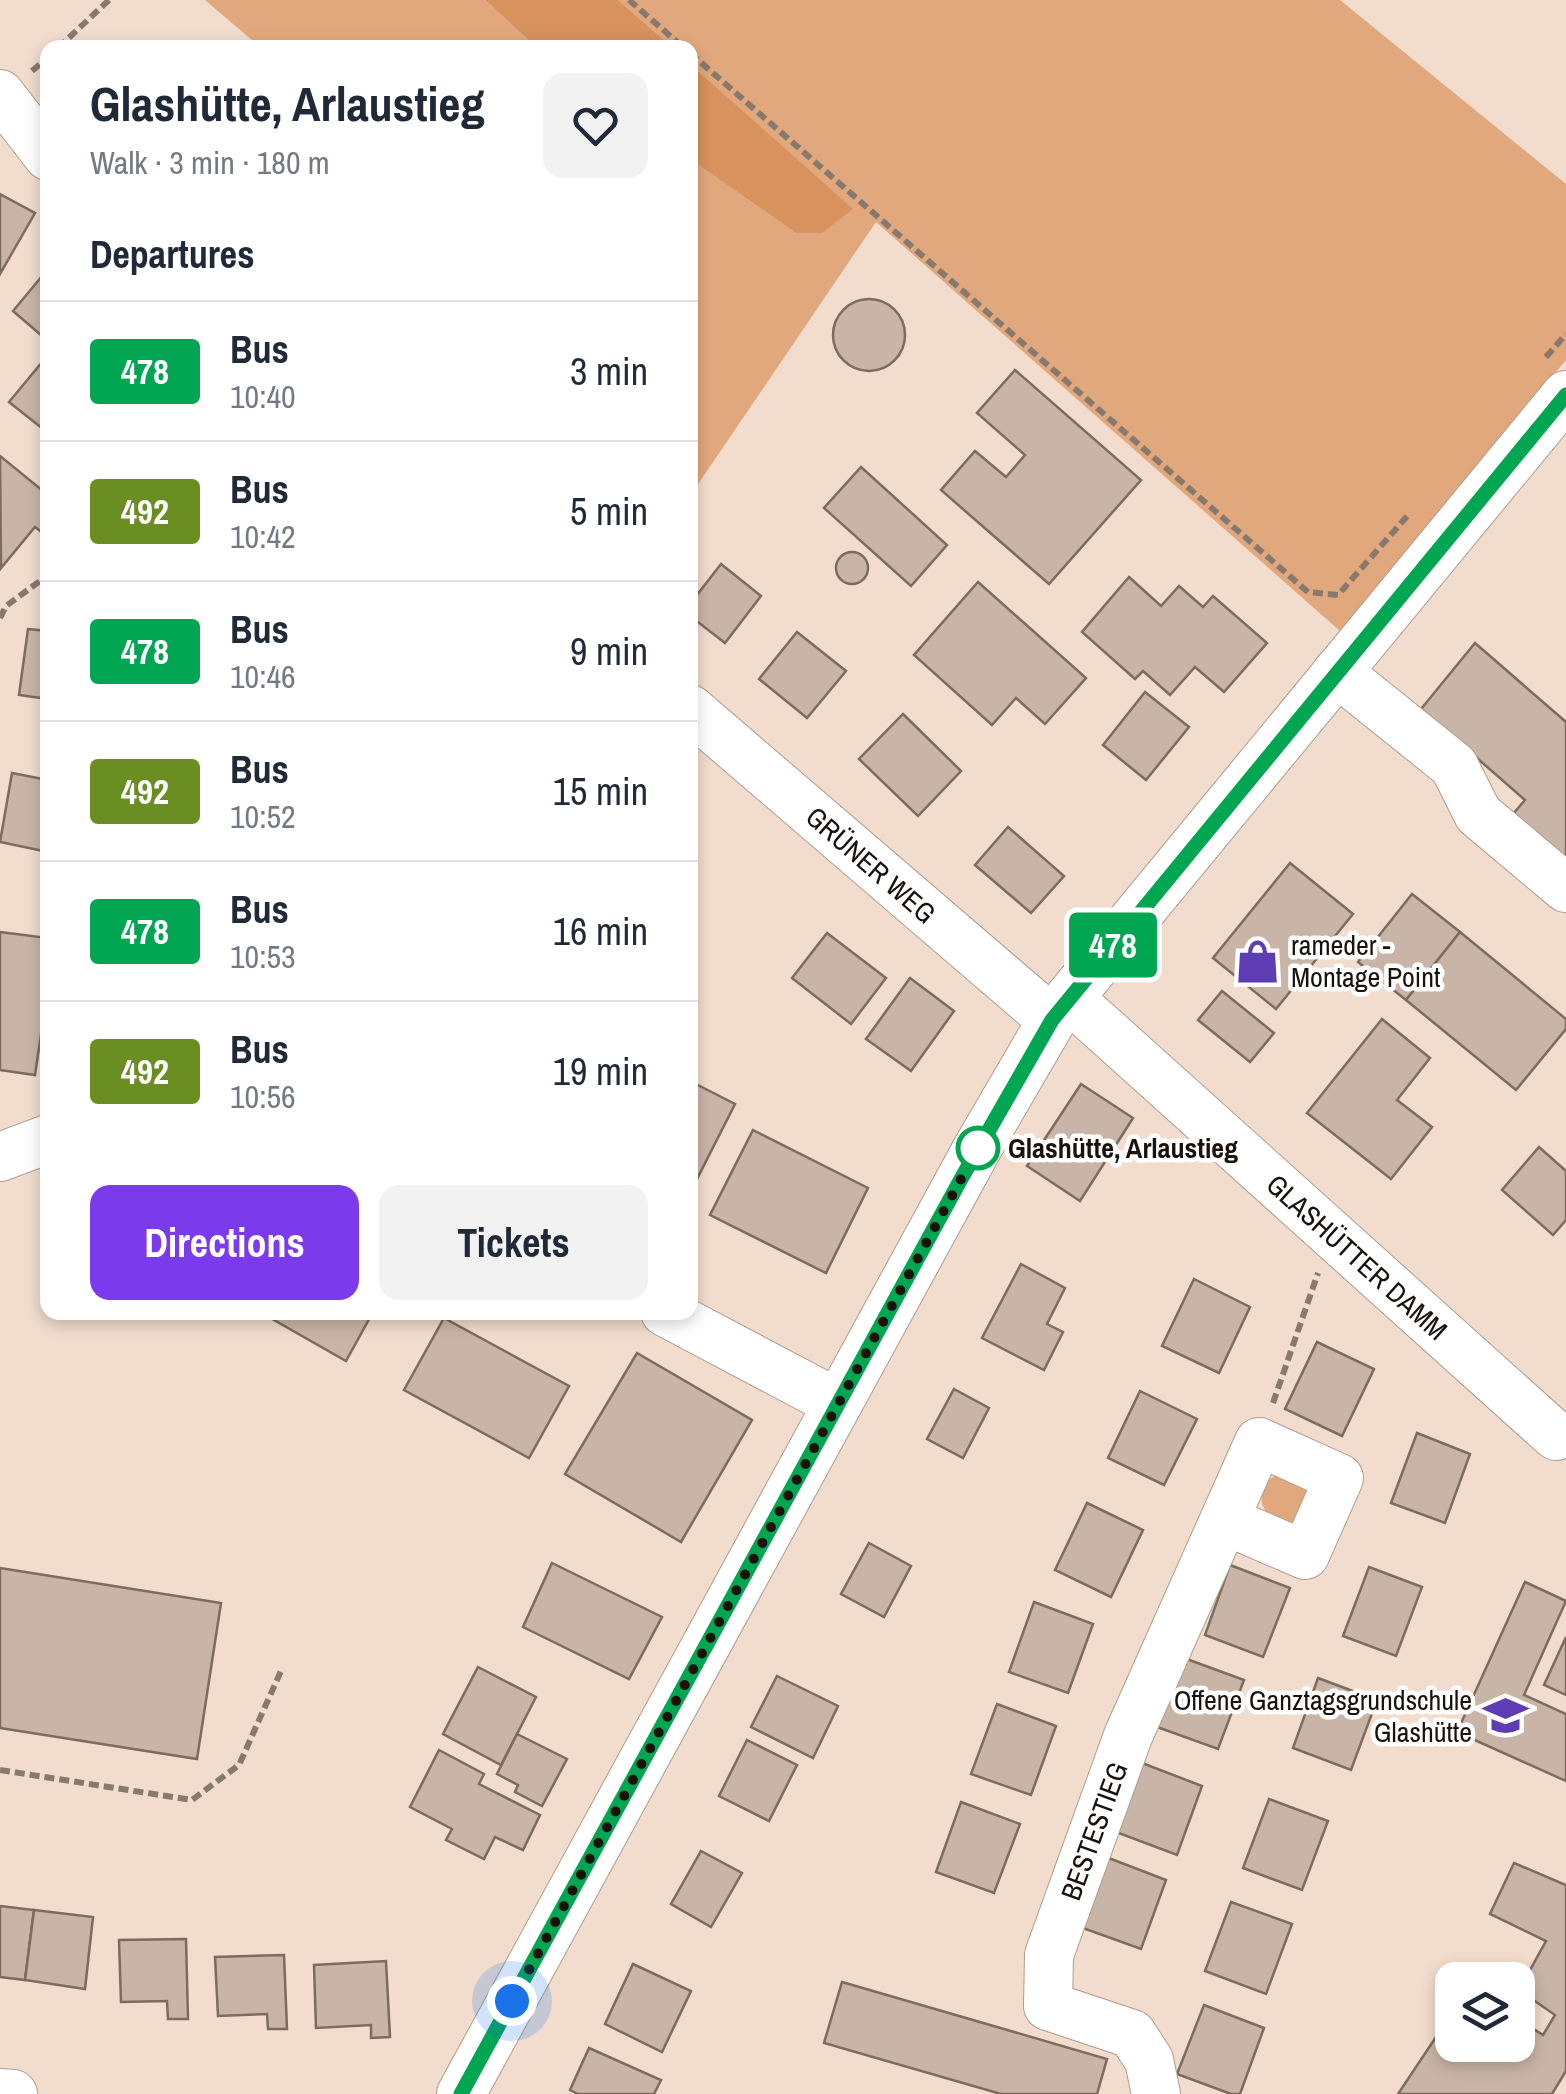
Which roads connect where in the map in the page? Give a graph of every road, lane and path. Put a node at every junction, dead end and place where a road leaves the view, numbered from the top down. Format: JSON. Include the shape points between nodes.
{"nodes":[{"id":1,"x":108,"y":0,"type":"edge"},
{"id":2,"x":629,"y":0,"type":"edge"},
{"id":3,"x":66,"y":40,"type":"edge"},
{"id":4,"x":675,"y":40,"type":"edge"},
{"id":5,"x":698,"y":60,"type":"edge"},
{"id":6,"x":0,"y":94,"type":"edge"},
{"id":7,"x":40,"y":146,"type":"edge"},
{"id":8,"x":1566,"y":334,"type":"edge"},
{"id":9,"x":1553,"y":379,"type":"edge"},
{"id":10,"x":1414,"y":508,"type":"dead end"},
{"id":11,"x":40,"y":581,"type":"edge"},
{"id":12,"x":0,"y":618,"type":"edge"},
{"id":13,"x":1338,"y":672,"type":"junction"},
{"id":14,"x":698,"y":715,"type":"edge"},
{"id":15,"x":1566,"y":888,"type":"edge"},
{"id":16,"x":1060,"y":1009,"type":"junction"},
{"id":17,"x":40,"y":1142,"type":"edge"},
{"id":18,"x":0,"y":1158,"type":"edge"},
{"id":19,"x":1332,"y":1234,"type":"junction"},
{"id":20,"x":680,"y":1320,"type":"edge"},
{"id":21,"x":1282,"y":1380,"type":"dead end"},
{"id":22,"x":838,"y":1403,"type":"junction"},
{"id":23,"x":1556,"y":1436,"type":"dead end"},
{"id":24,"x":1224,"y":1520,"type":"dead end"},
{"id":25,"x":281,"y":1671,"type":"dead end"},
{"id":26,"x":0,"y":1770,"type":"edge"},
{"id":27,"x":0,"y":2093,"type":"edge"},
{"id":28,"x":13,"y":2094,"type":"edge"},
{"id":29,"x":461,"y":2094,"type":"edge"},
{"id":30,"x":1156,"y":2094,"type":"edge"}],
"edges":[{"from":1,"to":3,"type":"path"},
{"from":2,"to":4,"type":"path"},
{"from":5,"to":10,"type":"path","via":[[1308,592],[1338,596]]},
{"from":6,"to":7,"type":"street"},
{"from":8,"to":9,"type":"path"},
{"from":9,"to":13,"type":"street"},
{"from":11,"to":12,"type":"path"},
{"from":13,"to":15,"type":"street","via":[[1454,766],[1478,814]]},
{"from":13,"to":16,"type":"street"},
{"from":14,"to":16,"type":"street","name":"GRÜNER WEG"},
{"from":16,"to":19,"type":"street","name":"GLASHÜTTER DAMM"},
{"from":16,"to":22,"type":"street"},
{"from":17,"to":18,"type":"street"},
{"from":19,"to":21,"type":"path"},
{"from":19,"to":23,"type":"street","name":"GLASHÜTTER DAMM"},
{"from":20,"to":22,"type":"street"},
{"from":22,"to":29,"type":"street"},
{"from":24,"to":30,"type":"street","name":"BESTESTIEG","via":[[1128,1736],[1049,1955],[1048,2006],[1132,2034],[1149,2060]]},
{"from":25,"to":26,"type":"path","via":[[239,1766],[192,1800]]},
{"from":27,"to":28,"type":"street"}]}
